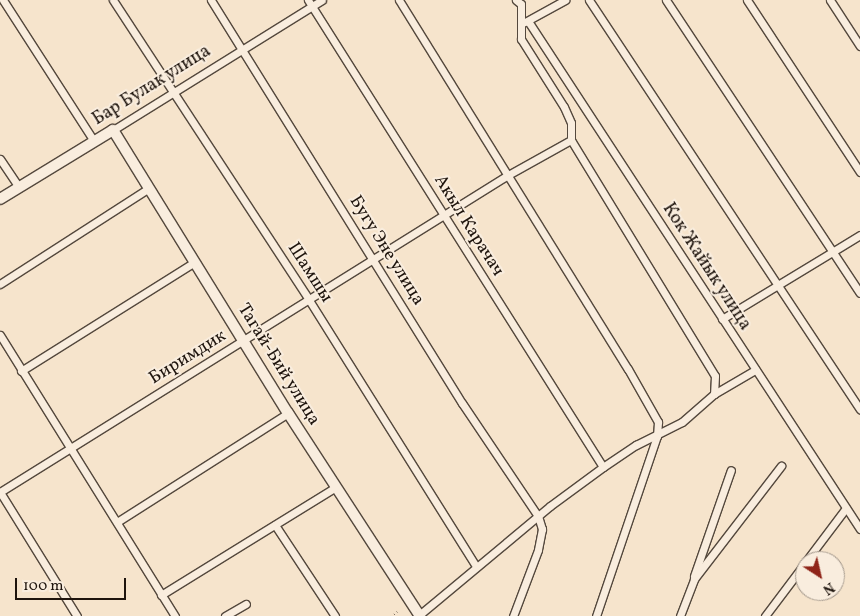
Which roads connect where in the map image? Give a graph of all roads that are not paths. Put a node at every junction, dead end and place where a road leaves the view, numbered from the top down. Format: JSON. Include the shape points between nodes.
{"nodes":[{"id":1,"x":3,"y":0,"type":"edge"},
{"id":2,"x":113,"y":0,"type":"edge"},
{"id":3,"x":211,"y":0,"type":"edge"},
{"id":4,"x":322,"y":0,"type":"edge"},
{"id":5,"x":399,"y":0,"type":"edge"},
{"id":6,"x":566,"y":0,"type":"edge"},
{"id":7,"x":589,"y":0,"type":"edge"},
{"id":8,"x":666,"y":0,"type":"edge"},
{"id":9,"x":747,"y":0,"type":"edge"},
{"id":10,"x":830,"y":0,"type":"edge"},
{"id":11,"x":519,"y":1,"type":"edge"},
{"id":12,"x":310,"y":3,"type":"edge"},
{"id":13,"x":525,"y":22,"type":"junction"},
{"id":14,"x":860,"y":46,"type":"edge"},
{"id":15,"x":242,"y":49,"type":"junction"},
{"id":16,"x":173,"y":92,"type":"junction"},
{"id":17,"x":113,"y":130,"type":"junction"},
{"id":18,"x":571,"y":140,"type":"junction"},
{"id":19,"x":94,"y":141,"type":"junction"},
{"id":20,"x":0,"y":159,"type":"edge"},
{"id":21,"x":860,"y":172,"type":"edge"},
{"id":22,"x":508,"y":175,"type":"junction"},
{"id":23,"x":19,"y":187,"type":"junction"},
{"id":24,"x":149,"y":188,"type":"junction"},
{"id":25,"x":0,"y":199,"type":"edge"},
{"id":26,"x":444,"y":215,"type":"junction"},
{"id":27,"x":860,"y":235,"type":"edge"},
{"id":28,"x":833,"y":253,"type":"junction"},
{"id":29,"x":374,"y":260,"type":"junction"},
{"id":30,"x":195,"y":262,"type":"junction"},
{"id":31,"x":0,"y":284,"type":"edge"},
{"id":32,"x":779,"y":286,"type":"junction"},
{"id":33,"x":860,"y":294,"type":"edge"},
{"id":34,"x":309,"y":300,"type":"junction"},
{"id":35,"x":722,"y":319,"type":"junction"},
{"id":36,"x":0,"y":335,"type":"edge"},
{"id":37,"x":244,"y":341,"type":"junction"},
{"id":38,"x":756,"y":370,"type":"junction"},
{"id":39,"x":21,"y":371,"type":"junction"},
{"id":40,"x":714,"y":394,"type":"junction"},
{"id":41,"x":860,"y":409,"type":"edge"},
{"id":42,"x":288,"y":413,"type":"junction"},
{"id":43,"x":658,"y":436,"type":"junction"},
{"id":44,"x":70,"y":450,"type":"junction"},
{"id":45,"x":781,"y":466,"type":"dead end"},
{"id":46,"x":603,"y":467,"type":"junction"},
{"id":47,"x":731,"y":470,"type":"dead end"},
{"id":48,"x":336,"y":487,"type":"junction"},
{"id":49,"x":0,"y":492,"type":"edge"},
{"id":50,"x":846,"y":508,"type":"junction"},
{"id":51,"x":538,"y":516,"type":"junction"},
{"id":52,"x":117,"y":522,"type":"junction"},
{"id":53,"x":275,"y":525,"type":"junction"},
{"id":54,"x":860,"y":529,"type":"edge"},
{"id":55,"x":814,"y":551,"type":"edge"},
{"id":56,"x":476,"y":566,"type":"junction"},
{"id":57,"x":795,"y":576,"type":"edge"},
{"id":58,"x":694,"y":579,"type":"junction"},
{"id":59,"x":161,"y":595,"type":"junction"},
{"id":60,"x":246,"y":604,"type":"dead end"},
{"id":61,"x":77,"y":616,"type":"edge"},
{"id":62,"x":175,"y":616,"type":"edge"},
{"id":63,"x":226,"y":616,"type":"edge"},
{"id":64,"x":335,"y":616,"type":"edge"},
{"id":65,"x":419,"y":616,"type":"edge"},
{"id":66,"x":513,"y":616,"type":"edge"},
{"id":67,"x":596,"y":616,"type":"edge"},
{"id":68,"x":680,"y":616,"type":"edge"},
{"id":69,"x":765,"y":616,"type":"edge"}],
"edges":[{"from":1,"to":19,"type":"street"},
{"from":2,"to":16,"type":"street","name":"Шамшы"},
{"from":3,"to":15,"type":"street","name":"Бугу Эне улица"},
{"from":4,"to":12,"type":"street","name":"Бар Булак улица"},
{"from":5,"to":22,"type":"street"},
{"from":6,"to":13,"type":"street"},
{"from":7,"to":32,"type":"street"},
{"from":8,"to":28,"type":"street"},
{"from":9,"to":21,"type":"street"},
{"from":10,"to":14,"type":"street"},
{"from":11,"to":13,"type":"street"},
{"from":12,"to":15,"type":"street","name":"Бар Булак улица"},
{"from":12,"to":26,"type":"street","name":"Акыл Карачач"},
{"from":13,"to":18,"type":"street","via":[[519,31],[521,39],[564,107],[571,123]]},
{"from":13,"to":35,"type":"street","name":"Кок Жайык улица"},
{"from":15,"to":16,"type":"street","name":"Бар Булак улица"},
{"from":15,"to":29,"type":"street","name":"Бугу Эне улица"},
{"from":16,"to":17,"type":"street","name":"Бар Булак улица"},
{"from":16,"to":34,"type":"street","name":"Шамшы"},
{"from":17,"to":19,"type":"street","name":"Бар Булак улица"},
{"from":17,"to":24,"type":"street","name":"Тагай-Бий улица"},
{"from":18,"to":22,"type":"street","name":"Биримдик"},
{"from":18,"to":40,"type":"street","via":[[715,376]]},
{"from":19,"to":23,"type":"street","name":"Бар Булак улица"},
{"from":20,"to":23,"type":"street"},
{"from":22,"to":26,"type":"street","name":"Биримдик"},
{"from":22,"to":43,"type":"street","via":[[653,409],[658,422]]},
{"from":23,"to":25,"type":"street","name":"Бар Булак улица"},
{"from":24,"to":30,"type":"street","name":"Тагай-Бий улица"},
{"from":24,"to":31,"type":"street"},
{"from":26,"to":29,"type":"street","name":"Биримдик"},
{"from":26,"to":46,"type":"street","name":"Акыл Карачач"},
{"from":27,"to":28,"type":"street"},
{"from":28,"to":32,"type":"street"},
{"from":28,"to":33,"type":"street"},
{"from":29,"to":34,"type":"street","name":"Биримдик"},
{"from":29,"to":51,"type":"street","name":"Бугу Эне улица","via":[[462,403]]},
{"from":30,"to":37,"type":"street","name":"Тагай-Бий улица"},
{"from":30,"to":39,"type":"street"},
{"from":32,"to":35,"type":"street"},
{"from":32,"to":41,"type":"street"},
{"from":34,"to":37,"type":"street","name":"Биримдик"},
{"from":34,"to":56,"type":"street","name":"Шамшы"},
{"from":35,"to":38,"type":"street","name":"Кок Жайык улица"},
{"from":36,"to":39,"type":"street"},
{"from":37,"to":42,"type":"street","name":"Тагай-Бий улица"},
{"from":37,"to":44,"type":"street","name":"Биримдик"},
{"from":38,"to":40,"type":"street"},
{"from":38,"to":50,"type":"street","name":"Кок Жайык улица"},
{"from":39,"to":44,"type":"street"},
{"from":40,"to":43,"type":"street","via":[[682,422]]},
{"from":42,"to":48,"type":"street","name":"Тагай-Бий улица"},
{"from":42,"to":52,"type":"street"},
{"from":43,"to":46,"type":"street","via":[[636,445]]},
{"from":43,"to":67,"type":"street"},
{"from":44,"to":49,"type":"street","name":"Биримдик"},
{"from":44,"to":52,"type":"street"},
{"from":45,"to":58,"type":"street"},
{"from":46,"to":51,"type":"street"},
{"from":47,"to":58,"type":"street","via":[[703,544]]},
{"from":48,"to":53,"type":"street"},
{"from":48,"to":65,"type":"street","name":"Тагай-Бий улица"},
{"from":49,"to":61,"type":"street"},
{"from":50,"to":54,"type":"street","name":"Кок Жайык улица"},
{"from":50,"to":55,"type":"street"},
{"from":51,"to":56,"type":"street"},
{"from":51,"to":66,"type":"street","via":[[542,529],[538,550]]},
{"from":52,"to":59,"type":"street"},
{"from":53,"to":59,"type":"street"},
{"from":53,"to":64,"type":"street"},
{"from":56,"to":65,"type":"street"},
{"from":57,"to":69,"type":"street"},
{"from":58,"to":68,"type":"street"},
{"from":59,"to":62,"type":"street"},
{"from":60,"to":63,"type":"street"}]}
